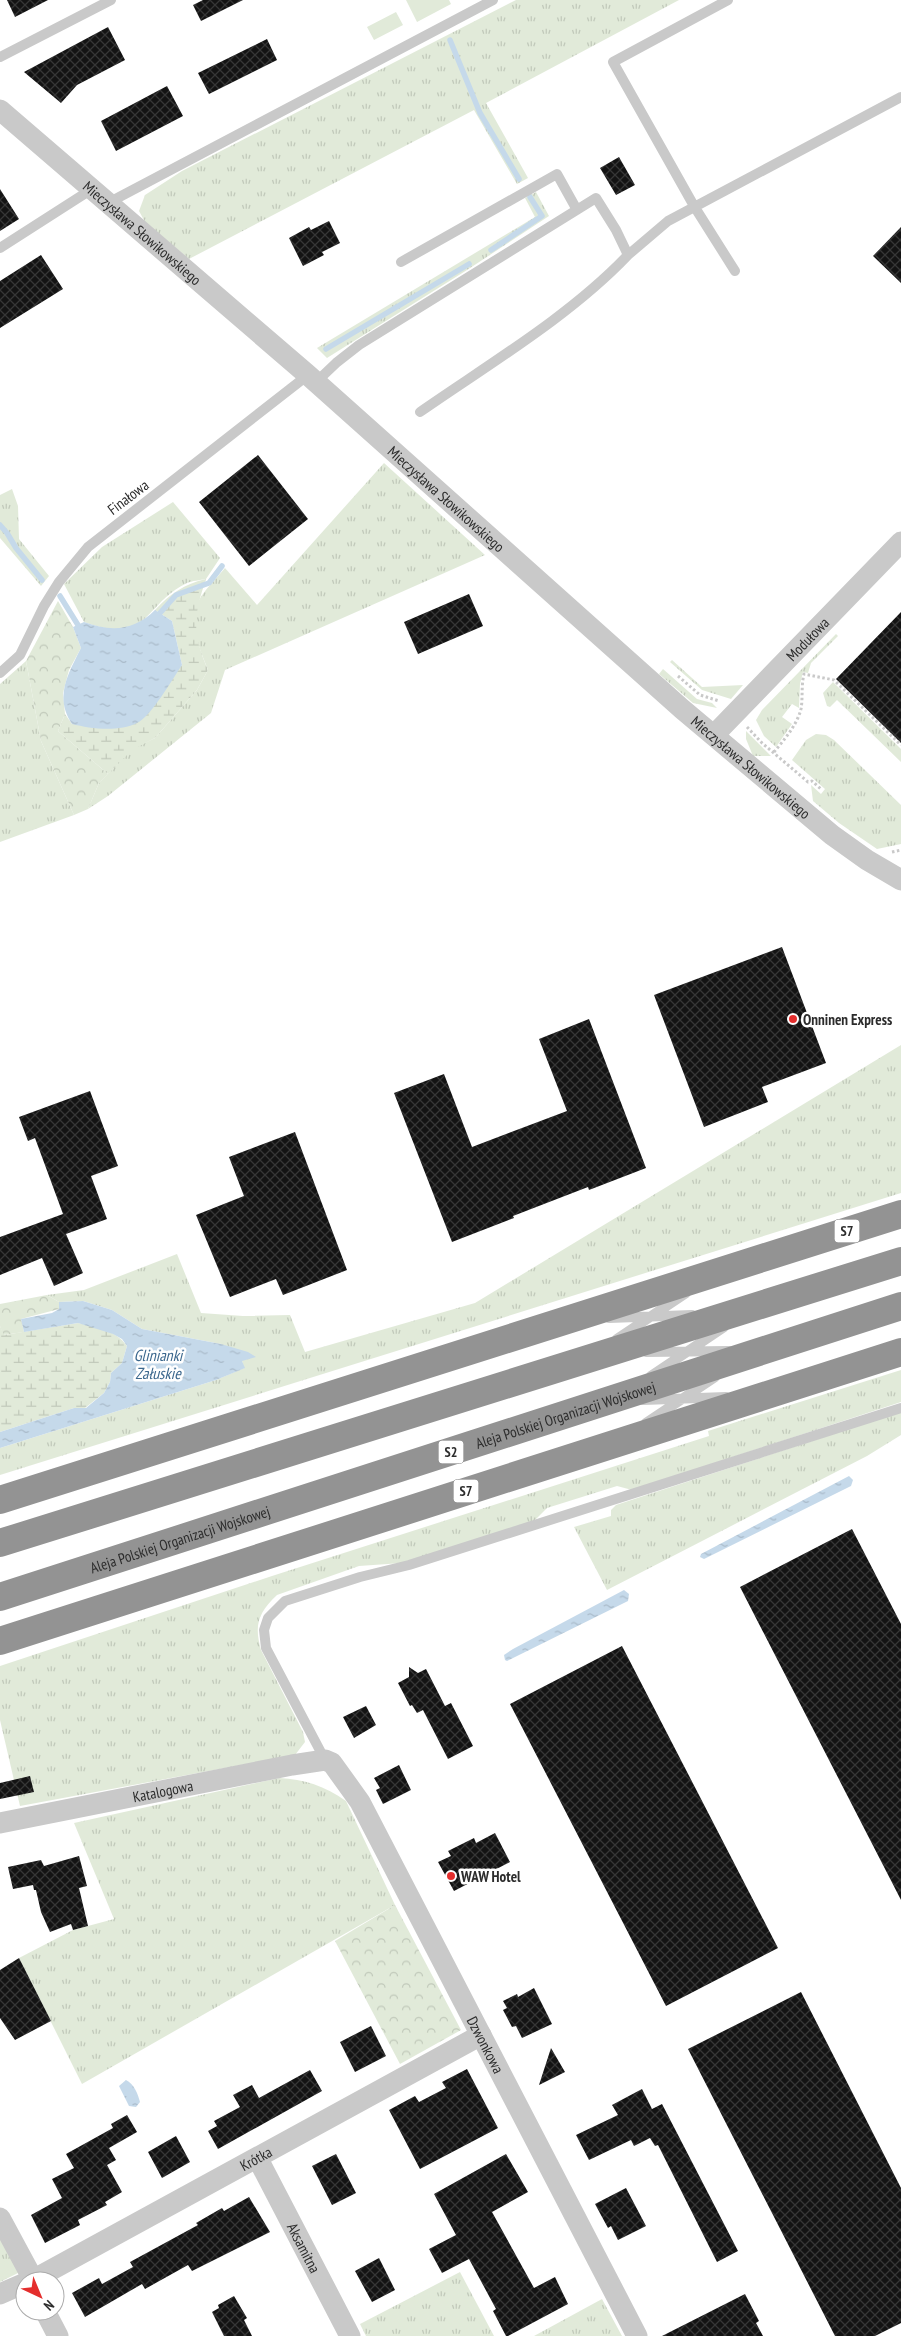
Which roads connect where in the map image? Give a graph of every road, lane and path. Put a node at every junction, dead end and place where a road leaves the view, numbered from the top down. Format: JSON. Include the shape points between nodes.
{"nodes":[{"id":1,"x":111,"y":0,"type":"edge"},
{"id":2,"x":493,"y":0,"type":"edge"},
{"id":3,"x":728,"y":0,"type":"edge"},
{"id":4,"x":0,"y":57,"type":"edge"},
{"id":5,"x":901,"y":97,"type":"edge"},
{"id":6,"x":0,"y":110,"type":"edge"},
{"id":7,"x":100,"y":196,"type":"junction"},
{"id":8,"x":694,"y":206,"type":"junction"},
{"id":9,"x":577,"y":210,"type":"junction"},
{"id":10,"x":0,"y":248,"type":"edge"},
{"id":11,"x":628,"y":255,"type":"junction"},
{"id":12,"x":401,"y":262,"type":"dead end"},
{"id":13,"x":735,"y":271,"type":"dead end"},
{"id":14,"x":312,"y":379,"type":"junction"},
{"id":15,"x":420,"y":412,"type":"dead end"},
{"id":16,"x":901,"y":542,"type":"edge"},
{"id":17,"x":674,"y":672,"type":"dead end"},
{"id":18,"x":0,"y":673,"type":"edge"},
{"id":19,"x":726,"y":705,"type":"dead end"},
{"id":20,"x":746,"y":725,"type":"dead end"},
{"id":21,"x":714,"y":735,"type":"junction"},
{"id":22,"x":901,"y":745,"type":"edge"},
{"id":23,"x":774,"y":752,"type":"junction"},
{"id":24,"x":822,"y":790,"type":"dead end"},
{"id":25,"x":900,"y":876,"type":"edge"},
{"id":26,"x":901,"y":1214,"type":"edge"},
{"id":27,"x":901,"y":1261,"type":"edge"},
{"id":28,"x":718,"y":1271,"type":"junction"},
{"id":29,"x":901,"y":1306,"type":"edge"},
{"id":30,"x":741,"y":1312,"type":"junction"},
{"id":31,"x":651,"y":1316,"type":"junction"},
{"id":32,"x":570,"y":1319,"type":"junction"},
{"id":33,"x":688,"y":1351,"type":"junction"},
{"id":34,"x":901,"y":1352,"type":"edge"},
{"id":35,"x":754,"y":1353,"type":"junction"},
{"id":36,"x":600,"y":1355,"type":"junction"},
{"id":37,"x":765,"y":1396,"type":"junction"},
{"id":38,"x":613,"y":1399,"type":"junction"},
{"id":39,"x":682,"y":1399,"type":"junction"},
{"id":40,"x":901,"y":1408,"type":"edge"},
{"id":41,"x":616,"y":1443,"type":"junction"},
{"id":42,"x":0,"y":1500,"type":"edge"},
{"id":43,"x":0,"y":1543,"type":"edge"},
{"id":44,"x":0,"y":1597,"type":"edge"},
{"id":45,"x":0,"y":1641,"type":"edge"},
{"id":46,"x":325,"y":1760,"type":"junction"},
{"id":47,"x":0,"y":1822,"type":"edge"},
{"id":48,"x":481,"y":2035,"type":"junction"},
{"id":49,"x":258,"y":2159,"type":"junction"},
{"id":50,"x":0,"y":2218,"type":"edge"},
{"id":51,"x":26,"y":2271,"type":"edge"},
{"id":52,"x":50,"y":2271,"type":"edge"},
{"id":53,"x":15,"y":2288,"type":"edge"},
{"id":54,"x":0,"y":2294,"type":"edge"},
{"id":55,"x":50,"y":2321,"type":"edge"},
{"id":56,"x":58,"y":2336,"type":"edge"},
{"id":57,"x":350,"y":2336,"type":"edge"},
{"id":58,"x":637,"y":2336,"type":"edge"}],
"edges":[{"from":1,"to":4,"type":"lane"},
{"from":2,"to":7,"type":"lane"},
{"from":3,"to":8,"type":"lane","via":[[613,62]]},
{"from":5,"to":8,"type":"lane"},
{"from":6,"to":7,"type":"street","name":"Mieczysława Słowikowskiego"},
{"from":7,"to":10,"type":"lane"},
{"from":7,"to":14,"type":"street","name":"Mieczysława Słowikowskiego"},
{"from":8,"to":11,"type":"lane","via":[[662,226]]},
{"from":8,"to":13,"type":"lane"},
{"from":9,"to":11,"type":"lane","name":"Finałowa","via":[[596,198]]},
{"from":9,"to":12,"type":"lane","via":[[557,174]]},
{"from":9,"to":14,"type":"lane","name":"Finałowa","via":[[359,345]]},
{"from":11,"to":15,"type":"lane","via":[[595,286],[526,339]]},
{"from":14,"to":18,"type":"lane","name":"Finałowa","via":[[88,547],[59,582],[20,655]]},
{"from":14,"to":21,"type":"street","name":"Mieczysława Słowikowskiego"},
{"from":16,"to":21,"type":"street","name":"Modułowa"},
{"from":17,"to":19,"type":"path","via":[[700,695]]},
{"from":20,"to":23,"type":"path"},
{"from":21,"to":25,"type":"street","name":"Mieczysława Słowikowskiego","via":[[832,835],[867,860]]},
{"from":22,"to":23,"type":"path","via":[[834,680],[804,674],[801,711]]},
{"from":23,"to":24,"type":"path"},
{"from":26,"to":28,"type":"highway","number":"S7"},
{"from":27,"to":30,"type":"highway"},
{"from":28,"to":31,"type":"lane"},
{"from":28,"to":32,"type":"highway","number":"S7"},
{"from":29,"to":35,"type":"highway","name":"Aleja Polskiej Organizacji Wojskowej","number":"S2"},
{"from":30,"to":31,"type":"lane"},
{"from":30,"to":33,"type":"lane"},
{"from":30,"to":36,"type":"highway"},
{"from":31,"to":32,"type":"lane"},
{"from":31,"to":36,"type":"lane"},
{"from":32,"to":42,"type":"highway","number":"S7"},
{"from":33,"to":35,"type":"lane"},
{"from":33,"to":36,"type":"lane"},
{"from":33,"to":38,"type":"lane"},
{"from":34,"to":37,"type":"highway","number":"S7"},
{"from":35,"to":38,"type":"highway","name":"Aleja Polskiej Organizacji Wojskowej","number":"S2"},
{"from":35,"to":39,"type":"lane"},
{"from":36,"to":43,"type":"highway"},
{"from":37,"to":39,"type":"lane"},
{"from":37,"to":41,"type":"highway","number":"S7"},
{"from":38,"to":39,"type":"lane"},
{"from":38,"to":44,"type":"highway","name":"Aleja Polskiej Organizacji Wojskowej","number":"S2"},
{"from":39,"to":41,"type":"lane"},
{"from":40,"to":46,"type":"lane","via":[[409,1565],[360,1576],[285,1601],[268,1618],[264,1630],[266,1648]]},
{"from":41,"to":45,"type":"highway","number":"S7"},
{"from":46,"to":47,"type":"street","name":"Katalogowa"},
{"from":46,"to":48,"type":"street","name":"Dzwonkowa","via":[[332,1763],[360,1802]]},
{"from":48,"to":49,"type":"street","name":"Krótka"},
{"from":48,"to":58,"type":"street","name":"Dzwonkowa"},
{"from":49,"to":52,"type":"street","name":"Krótka"},
{"from":49,"to":57,"type":"street","name":"Aksamitna"},
{"from":50,"to":51,"type":"street"},
{"from":53,"to":54,"type":"street","name":"Krótka"},
{"from":55,"to":56,"type":"street"}]}
